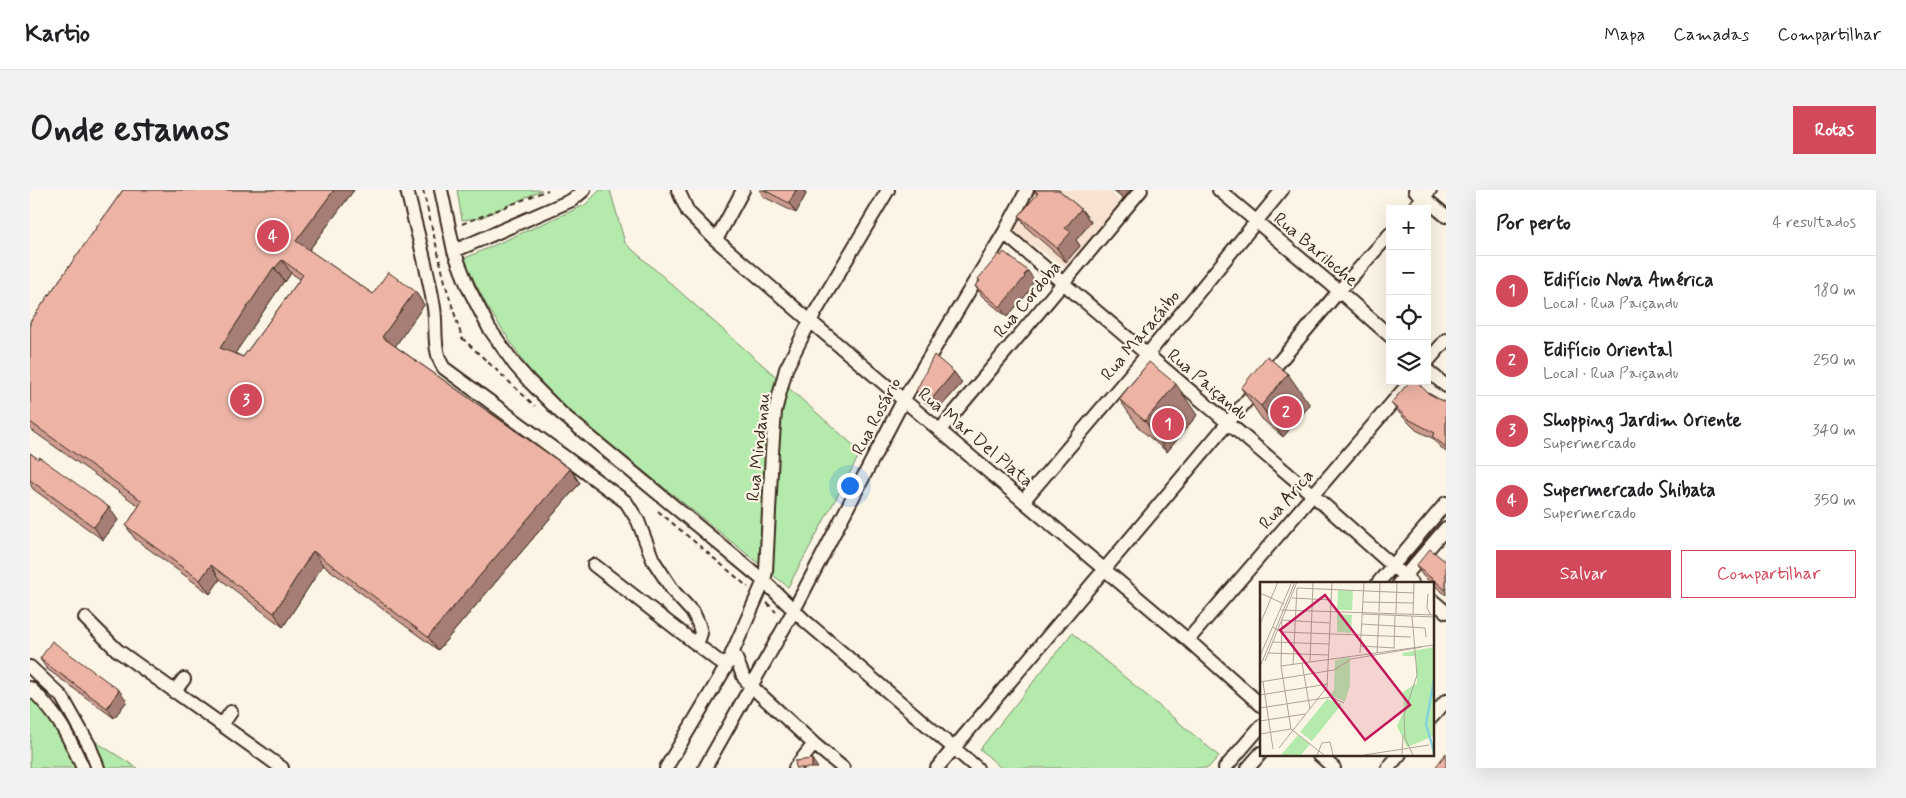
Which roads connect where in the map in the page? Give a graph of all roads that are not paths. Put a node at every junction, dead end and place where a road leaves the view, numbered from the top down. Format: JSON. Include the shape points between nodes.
{"nodes":[{"id":1,"x":407,"y":190,"type":"edge"},
{"id":2,"x":441,"y":190,"type":"edge"},
{"id":3,"x":584,"y":190,"type":"edge"},
{"id":4,"x":678,"y":190,"type":"edge"},
{"id":5,"x":743,"y":190,"type":"edge"},
{"id":6,"x":888,"y":190,"type":"edge"},
{"id":7,"x":1027,"y":190,"type":"edge"},
{"id":8,"x":1141,"y":190,"type":"edge"},
{"id":9,"x":1219,"y":190,"type":"edge"},
{"id":10,"x":1282,"y":190,"type":"edge"},
{"id":11,"x":1422,"y":192,"type":"edge"},
{"id":12,"x":1414,"y":205,"type":"edge"},
{"id":13,"x":1446,"y":216,"type":"edge"},
{"id":14,"x":1255,"y":221,"type":"junction"},
{"id":15,"x":1004,"y":233,"type":"junction"},
{"id":16,"x":1386,"y":238,"type":"edge"},
{"id":17,"x":716,"y":240,"type":"junction"},
{"id":18,"x":454,"y":250,"type":"junction"},
{"id":19,"x":1063,"y":283,"type":"junction"},
{"id":20,"x":1339,"y":291,"type":"junction"},
{"id":21,"x":810,"y":321,"type":"junction"},
{"id":22,"x":1386,"y":332,"type":"edge"},
{"id":23,"x":1446,"y":340,"type":"edge"},
{"id":24,"x":1147,"y":355,"type":"junction"},
{"id":25,"x":1431,"y":357,"type":"edge"},
{"id":26,"x":1431,"y":373,"type":"edge"},
{"id":27,"x":1408,"y":385,"type":"edge"},
{"id":28,"x":1446,"y":386,"type":"edge"},
{"id":29,"x":904,"y":399,"type":"junction"},
{"id":30,"x":1228,"y":423,"type":"junction"},
{"id":31,"x":940,"y":430,"type":"junction"},
{"id":32,"x":1313,"y":495,"type":"junction"},
{"id":33,"x":1024,"y":500,"type":"junction"},
{"id":34,"x":1446,"y":503,"type":"edge"},
{"id":35,"x":1446,"y":528,"type":"edge"},
{"id":36,"x":594,"y":565,"type":"dead end"},
{"id":37,"x":1392,"y":566,"type":"junction"},
{"id":38,"x":1105,"y":570,"type":"junction"},
{"id":39,"x":764,"y":581,"type":"junction"},
{"id":40,"x":1405,"y":581,"type":"edge"},
{"id":41,"x":1379,"y":582,"type":"edge"},
{"id":42,"x":1434,"y":602,"type":"edge"},
{"id":43,"x":794,"y":610,"type":"junction"},
{"id":44,"x":1446,"y":612,"type":"edge"},
{"id":45,"x":85,"y":618,"type":"dead end"},
{"id":46,"x":1188,"y":640,"type":"junction"},
{"id":47,"x":697,"y":645,"type":"junction"},
{"id":48,"x":733,"y":651,"type":"junction"},
{"id":49,"x":30,"y":667,"type":"edge"},
{"id":50,"x":726,"y":667,"type":"junction"},
{"id":51,"x":184,"y":680,"type":"dead end"},
{"id":52,"x":751,"y":686,"type":"junction"},
{"id":53,"x":30,"y":688,"type":"edge"},
{"id":54,"x":174,"y":692,"type":"junction"},
{"id":55,"x":1446,"y":701,"type":"edge"},
{"id":56,"x":1260,"y":704,"type":"edge"},
{"id":57,"x":231,"y":712,"type":"dead end"},
{"id":58,"x":1434,"y":715,"type":"edge"},
{"id":59,"x":222,"y":725,"type":"junction"},
{"id":60,"x":1260,"y":727,"type":"edge"},
{"id":61,"x":814,"y":744,"type":"junction"},
{"id":62,"x":954,"y":748,"type":"junction"},
{"id":63,"x":1260,"y":754,"type":"edge"},
{"id":64,"x":1320,"y":756,"type":"edge"},
{"id":65,"x":1398,"y":756,"type":"edge"},
{"id":66,"x":83,"y":768,"type":"edge"},
{"id":67,"x":98,"y":768,"type":"edge"},
{"id":68,"x":282,"y":768,"type":"edge"},
{"id":69,"x":666,"y":768,"type":"edge"},
{"id":70,"x":704,"y":768,"type":"edge"},
{"id":71,"x":795,"y":768,"type":"edge"},
{"id":72,"x":843,"y":768,"type":"edge"},
{"id":73,"x":937,"y":768,"type":"edge"},
{"id":74,"x":976,"y":768,"type":"edge"},
{"id":75,"x":1225,"y":768,"type":"edge"},
{"id":76,"x":1248,"y":768,"type":"edge"},
{"id":77,"x":1334,"y":768,"type":"edge"},
{"id":78,"x":1388,"y":768,"type":"edge"}],
"edges":[{"from":1,"to":47,"type":"street","via":[[434,309],[440,362],[626,502],[638,521],[653,560],[674,592],[694,614],[701,633]]},
{"from":2,"to":18,"type":"street"},
{"from":3,"to":18,"type":"street","via":[[572,200]]},
{"from":4,"to":17,"type":"street","name":"Rua Mar Del Plata","via":[[688,212]]},
{"from":5,"to":17,"type":"street"},
{"from":6,"to":21,"type":"street","name":"Rua Mindanau"},
{"from":7,"to":15,"type":"street","name":"Rua Rosário"},
{"from":8,"to":19,"type":"street","name":"Rua Cordoba"},
{"from":9,"to":14,"type":"street","name":"Rua Bariloche"},
{"from":10,"to":14,"type":"street","name":"Rua Maracáibo"},
{"from":11,"to":12,"type":"street"},
{"from":11,"to":13,"type":"street"},
{"from":14,"to":20,"type":"street","name":"Rua Bariloche"},
{"from":14,"to":24,"type":"street","name":"Rua Maracáibo"},
{"from":15,"to":19,"type":"street","name":"Rua Paiçandu"},
{"from":15,"to":29,"type":"street","name":"Rua Rosário"},
{"from":16,"to":20,"type":"street"},
{"from":17,"to":21,"type":"street","name":"Rua Mar Del Plata"},
{"from":18,"to":39,"type":"street","via":[[489,328],[530,382],[561,414]]},
{"from":19,"to":24,"type":"street","name":"Rua Paiçandu"},
{"from":19,"to":31,"type":"street","name":"Rua Cordoba"},
{"from":20,"to":22,"type":"street","name":"Rua Bariloche"},
{"from":20,"to":30,"type":"street"},
{"from":21,"to":29,"type":"street","name":"Rua Mar Del Plata"},
{"from":21,"to":39,"type":"street","name":"Rua Mindanau","via":[[786,369],[775,411]]},
{"from":23,"to":25,"type":"street"},
{"from":24,"to":30,"type":"street","name":"Rua Paiçandu"},
{"from":24,"to":33,"type":"street","name":"Rua Maracáibo"},
{"from":26,"to":28,"type":"street"},
{"from":27,"to":32,"type":"street","name":"Rua Arica"},
{"from":29,"to":31,"type":"street","name":"Rua Mar Del Plata"},
{"from":29,"to":43,"type":"street","name":"Rua Rosário"},
{"from":30,"to":32,"type":"street","name":"Rua Paiçandu"},
{"from":30,"to":38,"type":"street"},
{"from":31,"to":33,"type":"street","name":"Rua Mar Del Plata"},
{"from":32,"to":37,"type":"street","name":"Rua Paiçandu"},
{"from":32,"to":46,"type":"street","name":"Rua Arica"},
{"from":33,"to":38,"type":"street","name":"Rua Mar Del Plata"},
{"from":34,"to":37,"type":"street"},
{"from":35,"to":40,"type":"street"},
{"from":36,"to":47,"type":"street"},
{"from":37,"to":40,"type":"street","name":"Rua Paiçandu"},
{"from":37,"to":41,"type":"street"},
{"from":38,"to":46,"type":"street","name":"Rua Mar Del Plata"},
{"from":38,"to":62,"type":"street"},
{"from":39,"to":43,"type":"street"},
{"from":39,"to":48,"type":"street","name":"Rua Mindanau"},
{"from":42,"to":44,"type":"street"},
{"from":43,"to":52,"type":"street","name":"Rua Rosário"},
{"from":43,"to":62,"type":"street"},
{"from":45,"to":54,"type":"street","via":[[117,650]]},
{"from":46,"to":56,"type":"street","name":"Rua Mar Del Plata"},
{"from":47,"to":50,"type":"street"},
{"from":48,"to":50,"type":"street","name":"Rua Mindanau"},
{"from":48,"to":52,"type":"street","via":[[744,678]]},
{"from":49,"to":67,"type":"street","via":[[62,697]]},
{"from":50,"to":69,"type":"street","name":"Rua Mindanau"},
{"from":51,"to":54,"type":"street"},
{"from":52,"to":61,"type":"street"},
{"from":52,"to":70,"type":"street","name":"Rua Rosário"},
{"from":53,"to":66,"type":"street","via":[[58,719]]},
{"from":54,"to":59,"type":"street"},
{"from":55,"to":58,"type":"street"},
{"from":57,"to":59,"type":"street"},
{"from":59,"to":68,"type":"street"},
{"from":60,"to":75,"type":"street"},
{"from":61,"to":71,"type":"street"},
{"from":61,"to":72,"type":"street"},
{"from":62,"to":73,"type":"street"},
{"from":62,"to":74,"type":"street"},
{"from":63,"to":76,"type":"street"},
{"from":64,"to":77,"type":"street"},
{"from":65,"to":78,"type":"street"}]}
